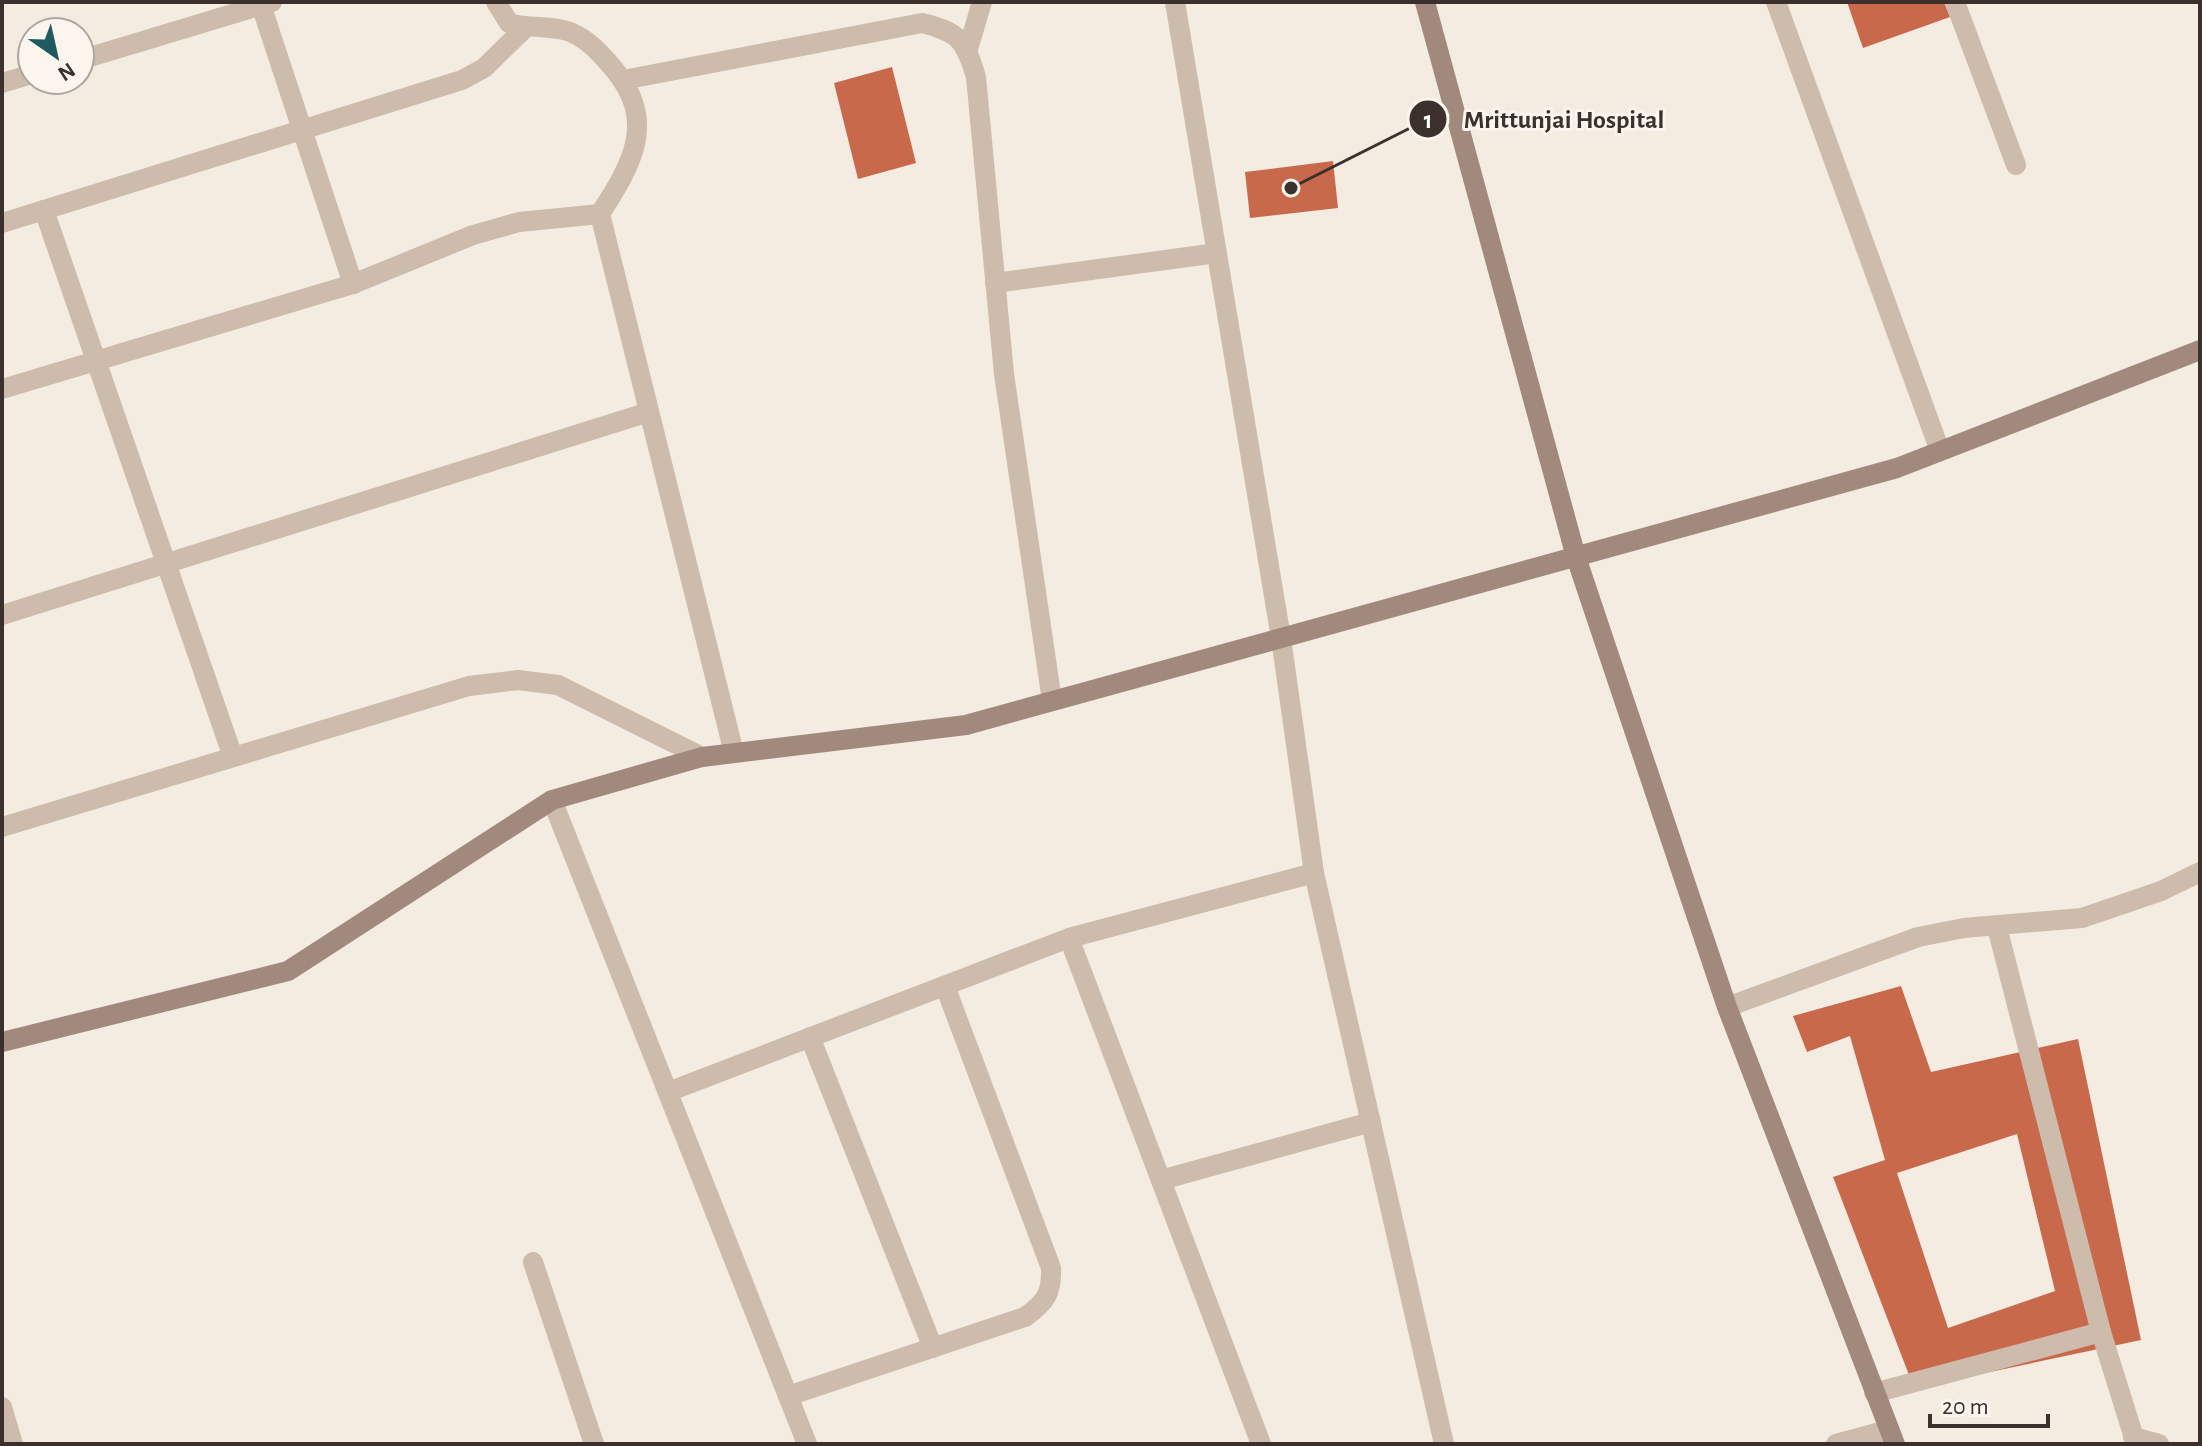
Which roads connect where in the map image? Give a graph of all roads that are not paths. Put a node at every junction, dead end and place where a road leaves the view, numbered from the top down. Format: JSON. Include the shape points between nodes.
{"nodes":[{"id":1,"x":496,"y":2,"type":"edge"},
{"id":2,"x":982,"y":2,"type":"edge"},
{"id":3,"x":1175,"y":2,"type":"edge"},
{"id":4,"x":1425,"y":2,"type":"edge"},
{"id":5,"x":1776,"y":2,"type":"edge"},
{"id":6,"x":1955,"y":2,"type":"edge"},
{"id":7,"x":267,"y":4,"type":"edge"},
{"id":8,"x":525,"y":28,"type":"junction"},
{"id":9,"x":968,"y":49,"type":"junction"},
{"id":10,"x":96,"y":55,"type":"edge"},
{"id":11,"x":623,"y":80,"type":"junction"},
{"id":12,"x":302,"y":130,"type":"junction"},
{"id":13,"x":2016,"y":165,"type":"dead end"},
{"id":14,"x":44,"y":210,"type":"junction"},
{"id":15,"x":600,"y":214,"type":"junction"},
{"id":16,"x":2,"y":223,"type":"edge"},
{"id":17,"x":1217,"y":253,"type":"junction"},
{"id":18,"x":995,"y":283,"type":"junction"},
{"id":19,"x":353,"y":284,"type":"junction"},
{"id":20,"x":2200,"y":350,"type":"edge"},
{"id":21,"x":96,"y":361,"type":"junction"},
{"id":22,"x":2,"y":389,"type":"edge"},
{"id":23,"x":649,"y":412,"type":"junction"},
{"id":24,"x":1940,"y":451,"type":"junction"},
{"id":25,"x":1576,"y":557,"type":"junction"},
{"id":26,"x":166,"y":563,"type":"junction"},
{"id":27,"x":2,"y":615,"type":"edge"},
{"id":28,"x":1281,"y":638,"type":"junction"},
{"id":29,"x":1052,"y":701,"type":"junction"},
{"id":30,"x":734,"y":753,"type":"junction"},
{"id":31,"x":233,"y":757,"type":"junction"},
{"id":32,"x":702,"y":757,"type":"junction"},
{"id":33,"x":552,"y":800,"type":"junction"},
{"id":34,"x":2,"y":827,"type":"edge"},
{"id":35,"x":2200,"y":872,"type":"edge"},
{"id":36,"x":1314,"y":873,"type":"junction"},
{"id":37,"x":1997,"y":927,"type":"junction"},
{"id":38,"x":1069,"y":938,"type":"junction"},
{"id":39,"x":945,"y":986,"type":"junction"},
{"id":40,"x":1727,"y":1007,"type":"junction"},
{"id":41,"x":810,"y":1037,"type":"junction"},
{"id":42,"x":2,"y":1042,"type":"edge"},
{"id":43,"x":668,"y":1092,"type":"junction"},
{"id":44,"x":1371,"y":1122,"type":"junction"},
{"id":45,"x":1161,"y":1180,"type":"junction"},
{"id":46,"x":533,"y":1262,"type":"dead end"},
{"id":47,"x":2101,"y":1332,"type":"junction"},
{"id":48,"x":933,"y":1348,"type":"junction"},
{"id":49,"x":1874,"y":1393,"type":"junction"},
{"id":50,"x":788,"y":1396,"type":"junction"},
{"id":51,"x":2,"y":1407,"type":"edge"},
{"id":52,"x":1892,"y":1437,"type":"edge"},
{"id":53,"x":2134,"y":1440,"type":"edge"},
{"id":54,"x":13,"y":1444,"type":"edge"},
{"id":55,"x":594,"y":1444,"type":"edge"},
{"id":56,"x":807,"y":1444,"type":"edge"},
{"id":57,"x":1261,"y":1444,"type":"edge"},
{"id":58,"x":1444,"y":1444,"type":"edge"},
{"id":59,"x":1836,"y":1444,"type":"edge"},
{"id":60,"x":2159,"y":1444,"type":"edge"}],
"edges":[{"from":1,"to":8,"type":"street","via":[[509,23]]},
{"from":2,"to":9,"type":"street"},
{"from":3,"to":17,"type":"street"},
{"from":4,"to":25,"type":"street"},
{"from":5,"to":24,"type":"street"},
{"from":6,"to":13,"type":"street"},
{"from":7,"to":10,"type":"street"},
{"from":7,"to":12,"type":"street"},
{"from":8,"to":11,"type":"street","via":[[569,31],[596,48]]},
{"from":8,"to":12,"type":"street","via":[[484,68],[462,80]]},
{"from":9,"to":11,"type":"street","via":[[951,30],[922,23]]},
{"from":9,"to":18,"type":"street","via":[[976,77]]},
{"from":11,"to":15,"type":"street","via":[[636,111],[638,140],[627,171]]},
{"from":12,"to":14,"type":"street"},
{"from":12,"to":19,"type":"street"},
{"from":14,"to":16,"type":"street"},
{"from":14,"to":21,"type":"street"},
{"from":15,"to":19,"type":"street","via":[[519,222],[473,235]]},
{"from":15,"to":23,"type":"street"},
{"from":17,"to":18,"type":"street"},
{"from":17,"to":28,"type":"street"},
{"from":18,"to":29,"type":"street"},
{"from":19,"to":21,"type":"street"},
{"from":20,"to":24,"type":"street"},
{"from":21,"to":22,"type":"street"},
{"from":21,"to":26,"type":"street"},
{"from":23,"to":26,"type":"street"},
{"from":23,"to":30,"type":"street"},
{"from":24,"to":25,"type":"street","via":[[1897,468]]},
{"from":25,"to":28,"type":"street"},
{"from":25,"to":40,"type":"street"},
{"from":26,"to":27,"type":"street"},
{"from":26,"to":31,"type":"street"},
{"from":28,"to":29,"type":"street"},
{"from":28,"to":36,"type":"street"},
{"from":29,"to":30,"type":"street","via":[[966,725]]},
{"from":30,"to":32,"type":"street"},
{"from":31,"to":32,"type":"street","via":[[469,686],[518,680],[558,685]]},
{"from":31,"to":34,"type":"street"},
{"from":32,"to":33,"type":"street"},
{"from":33,"to":42,"type":"street","via":[[288,971]]},
{"from":33,"to":43,"type":"street"},
{"from":35,"to":37,"type":"street","via":[[2082,918]]},
{"from":36,"to":38,"type":"street"},
{"from":36,"to":44,"type":"street"},
{"from":37,"to":40,"type":"street","via":[[1918,937]]},
{"from":37,"to":47,"type":"street"},
{"from":38,"to":39,"type":"street"},
{"from":38,"to":45,"type":"street"},
{"from":39,"to":41,"type":"street"},
{"from":39,"to":48,"type":"street","via":[[1051,1268],[1051,1289],[1044,1304],[1025,1317]]},
{"from":40,"to":49,"type":"street"},
{"from":41,"to":43,"type":"street"},
{"from":41,"to":48,"type":"street"},
{"from":43,"to":50,"type":"street"},
{"from":44,"to":45,"type":"street"},
{"from":44,"to":58,"type":"street"},
{"from":45,"to":57,"type":"street"},
{"from":46,"to":55,"type":"street"},
{"from":47,"to":49,"type":"street"},
{"from":47,"to":53,"type":"street"},
{"from":48,"to":50,"type":"street"},
{"from":49,"to":52,"type":"street"},
{"from":50,"to":56,"type":"street"},
{"from":51,"to":54,"type":"street"},
{"from":52,"to":59,"type":"street"},
{"from":53,"to":60,"type":"street"}]}
